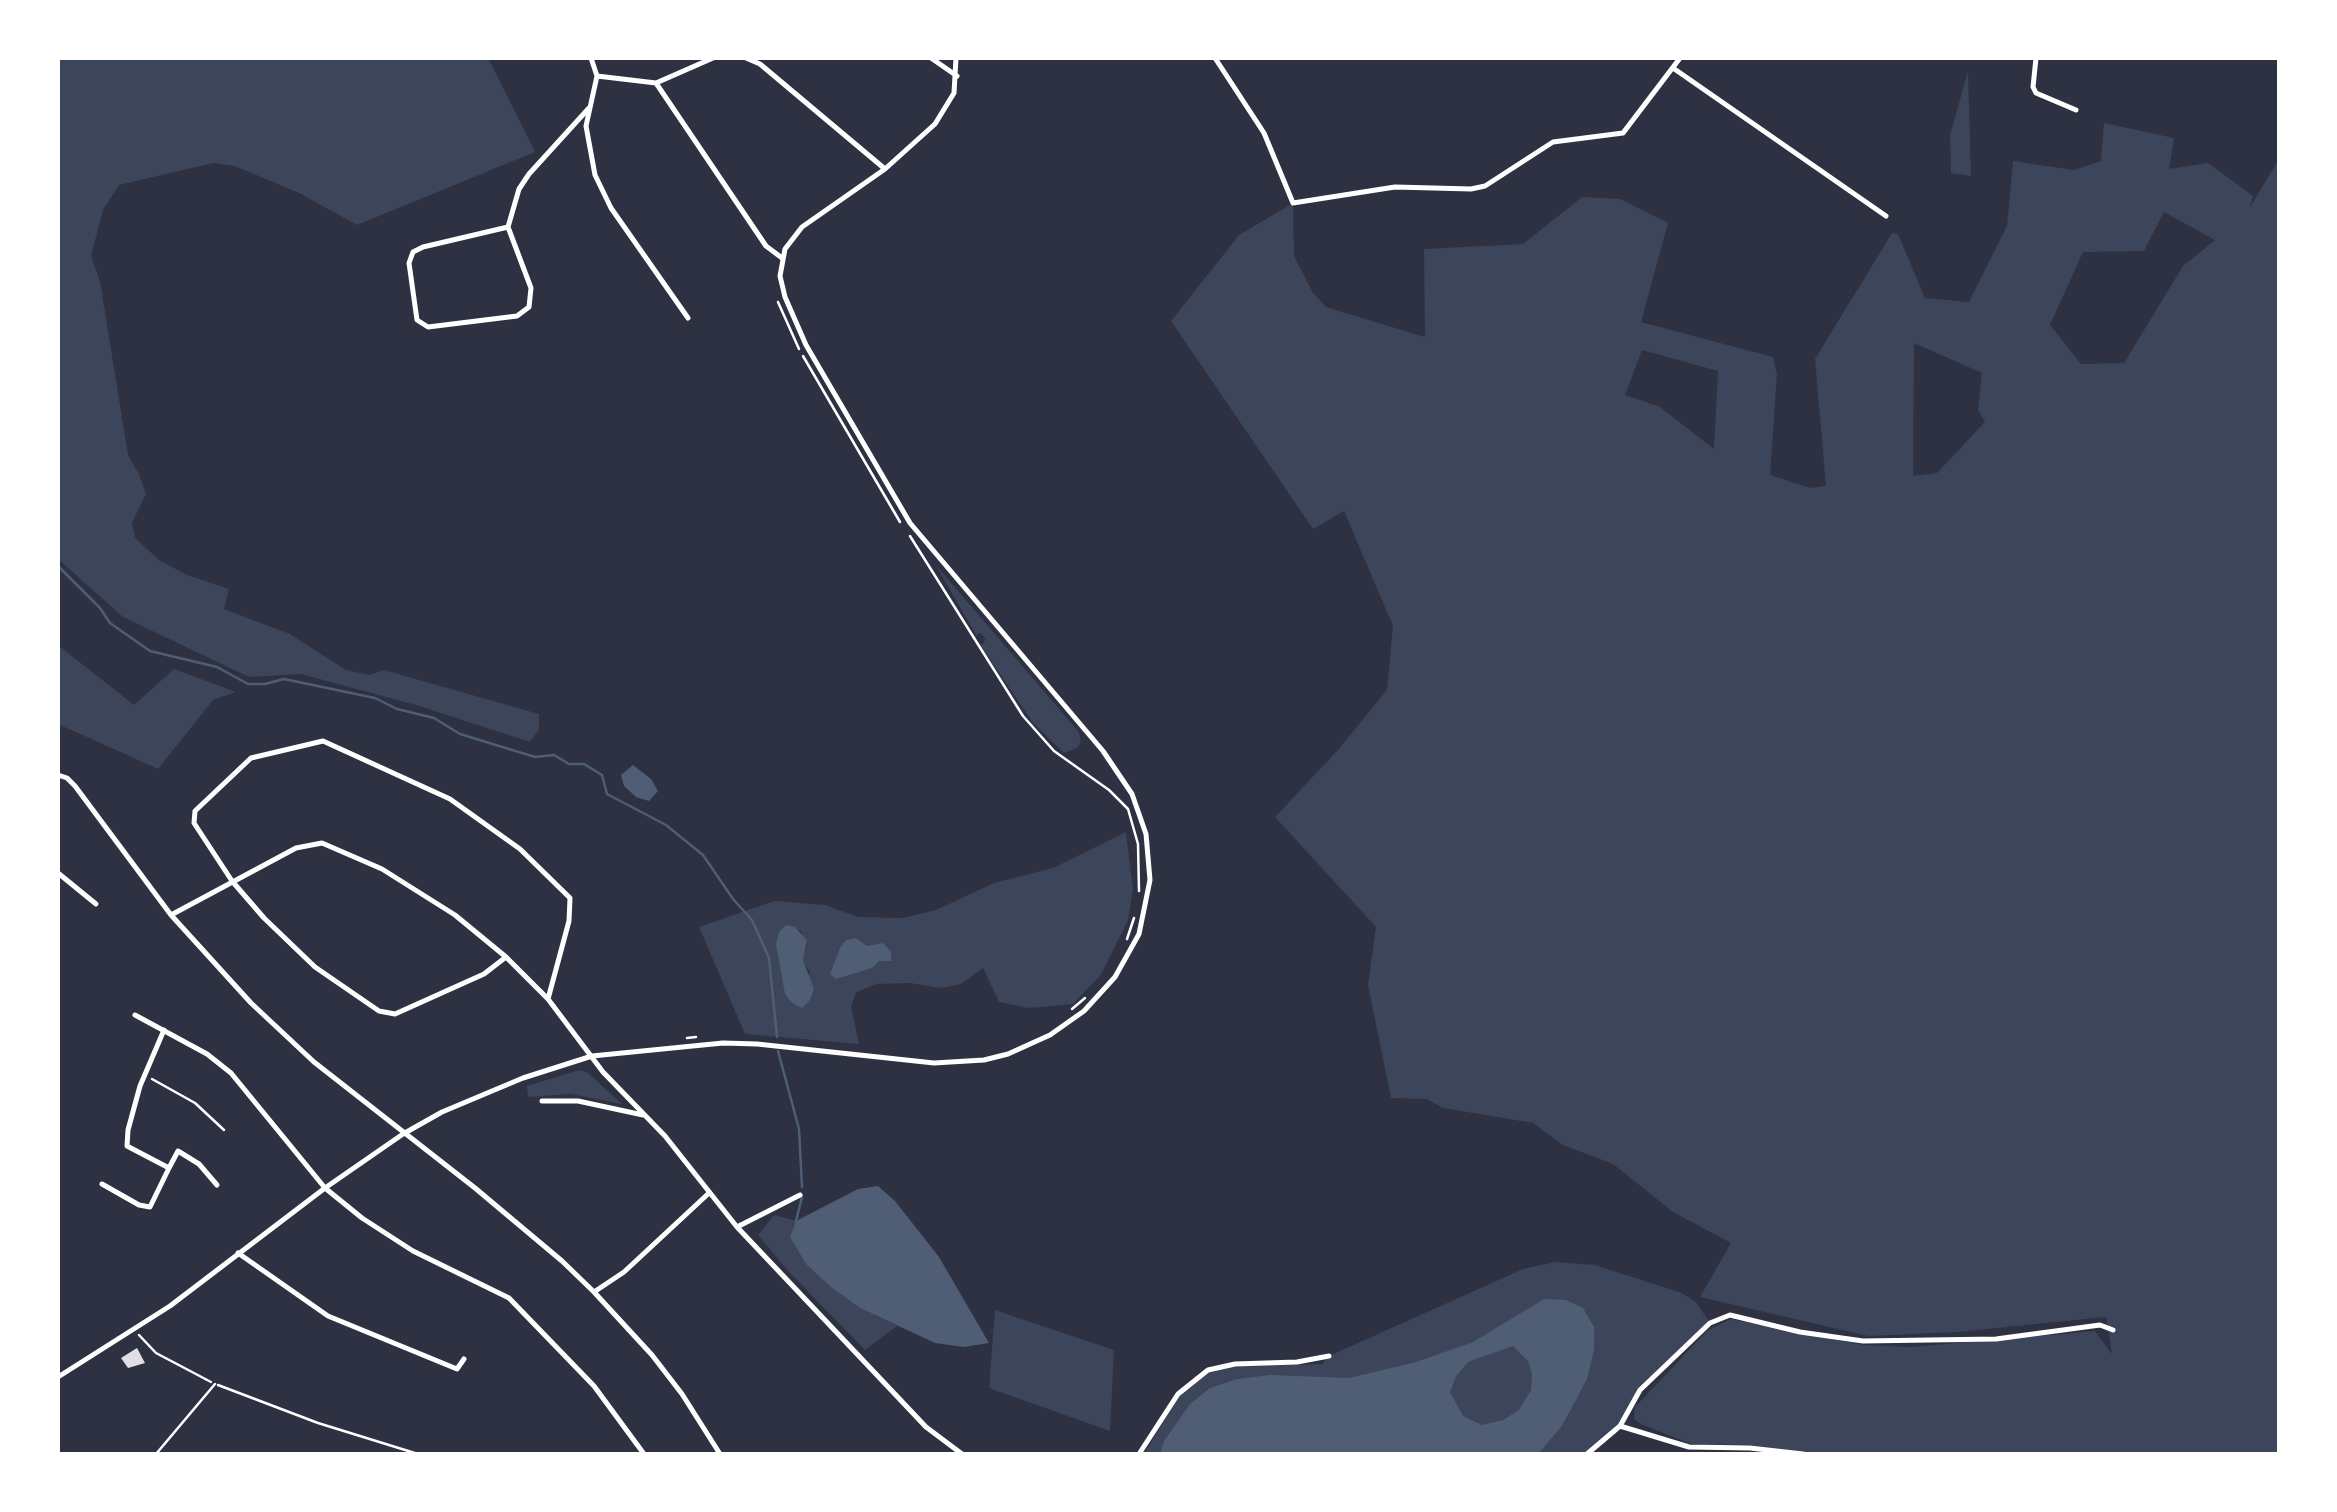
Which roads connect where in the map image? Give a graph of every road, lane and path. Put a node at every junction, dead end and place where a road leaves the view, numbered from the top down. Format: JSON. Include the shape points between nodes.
{"nodes":[{"id":1,"x":591,"y":58,"type":"edge"},
{"id":2,"x":713,"y":58,"type":"edge"},
{"id":3,"x":746,"y":58,"type":"edge"},
{"id":4,"x":931,"y":58,"type":"edge"},
{"id":5,"x":956,"y":58,"type":"edge"},
{"id":6,"x":1215,"y":58,"type":"edge"},
{"id":7,"x":1680,"y":58,"type":"edge"},
{"id":8,"x":2036,"y":58,"type":"edge"},
{"id":9,"x":1672,"y":68,"type":"junction"},
{"id":10,"x":598,"y":76,"type":"junction"},
{"id":11,"x":957,"y":76,"type":"junction"},
{"id":12,"x":656,"y":83,"type":"junction"},
{"id":13,"x":589,"y":108,"type":"junction"},
{"id":14,"x":2076,"y":110,"type":"dead end"},
{"id":15,"x":884,"y":169,"type":"junction"},
{"id":16,"x":1886,"y":216,"type":"dead end"},
{"id":17,"x":508,"y":227,"type":"junction"},
{"id":18,"x":782,"y":258,"type":"junction"},
{"id":19,"x":776,"y":293,"type":"dead end"},
{"id":20,"x":688,"y":318,"type":"dead end"},
{"id":21,"x":58,"y":775,"type":"edge"},
{"id":22,"x":58,"y":873,"type":"edge"},
{"id":23,"x":232,"y":881,"type":"junction"},
{"id":24,"x":1139,"y":896,"type":"dead end"},
{"id":25,"x":96,"y":904,"type":"dead end"},
{"id":26,"x":1136,"y":909,"type":"dead end"},
{"id":27,"x":171,"y":915,"type":"junction"},
{"id":28,"x":1122,"y":951,"type":"dead end"},
{"id":29,"x":506,"y":958,"type":"junction"},
{"id":30,"x":1093,"y":989,"type":"dead end"},
{"id":31,"x":548,"y":999,"type":"junction"},
{"id":32,"x":1068,"y":1013,"type":"dead end"},
{"id":33,"x":135,"y":1014,"type":"dead end"},
{"id":34,"x":164,"y":1030,"type":"junction"},
{"id":35,"x":706,"y":1037,"type":"dead end"},
{"id":36,"x":687,"y":1038,"type":"dead end"},
{"id":37,"x":592,"y":1056,"type":"junction"},
{"id":38,"x":144,"y":1075,"type":"junction"},
{"id":39,"x":542,"y":1101,"type":"dead end"},
{"id":40,"x":646,"y":1116,"type":"junction"},
{"id":41,"x":224,"y":1130,"type":"dead end"},
{"id":42,"x":403,"y":1134,"type":"junction"},
{"id":43,"x":169,"y":1168,"type":"junction"},
{"id":44,"x":102,"y":1184,"type":"dead end"},
{"id":45,"x":217,"y":1185,"type":"dead end"},
{"id":46,"x":325,"y":1188,"type":"junction"},
{"id":47,"x":709,"y":1193,"type":"junction"},
{"id":48,"x":800,"y":1195,"type":"dead end"},
{"id":49,"x":737,"y":1227,"type":"junction"},
{"id":50,"x":238,"y":1254,"type":"junction"},
{"id":51,"x":594,"y":1292,"type":"junction"},
{"id":52,"x":2112,"y":1330,"type":"dead end"},
{"id":53,"x":134,"y":1331,"type":"junction"},
{"id":54,"x":1329,"y":1356,"type":"dead end"},
{"id":55,"x":464,"y":1359,"type":"dead end"},
{"id":56,"x":58,"y":1377,"type":"edge"},
{"id":57,"x":214,"y":1384,"type":"junction"},
{"id":58,"x":1620,"y":1426,"type":"junction"},
{"id":59,"x":156,"y":1454,"type":"edge"},
{"id":60,"x":418,"y":1454,"type":"edge"},
{"id":61,"x":644,"y":1454,"type":"edge"},
{"id":62,"x":720,"y":1454,"type":"edge"},
{"id":63,"x":962,"y":1454,"type":"edge"},
{"id":64,"x":1139,"y":1454,"type":"edge"},
{"id":65,"x":1587,"y":1454,"type":"edge"},
{"id":66,"x":1803,"y":1454,"type":"edge"}],
"edges":[{"from":1,"to":10,"type":"street"},
{"from":2,"to":12,"type":"street"},
{"from":3,"to":15,"type":"street"},
{"from":4,"to":11,"type":"street"},
{"from":5,"to":11,"type":"street"},
{"from":6,"to":9,"type":"street","via":[[1264,133],[1292,203],[1372,189],[1486,186],[1552,142],[1623,132]]},
{"from":7,"to":9,"type":"street"},
{"from":8,"to":14,"type":"street","via":[[2036,93]]},
{"from":9,"to":16,"type":"street"},
{"from":10,"to":12,"type":"street"},
{"from":10,"to":13,"type":"street"},
{"from":11,"to":15,"type":"street","via":[[935,124]]},
{"from":12,"to":18,"type":"street","via":[[766,246]]},
{"from":13,"to":17,"type":"street","via":[[529,174]]},
{"from":13,"to":20,"type":"street","via":[[587,143],[610,208]]},
{"from":15,"to":18,"type":"street","via":[[802,227]]},
{"from":17,"to":17,"type":"street","via":[[531,288],[524,312],[428,327],[416,320],[413,252]]},
{"from":18,"to":37,"type":"street","via":[[784,297],[806,345],[910,523],[1127,785],[1146,834],[1148,898],[1134,944],[1106,989],[1070,1024],[1008,1054],[934,1063],[723,1043]]},
{"from":19,"to":24,"type":"path","via":[[790,334],[881,494],[1023,716],[1128,809],[1138,844]]},
{"from":21,"to":27,"type":"street","via":[[68,778]]},
{"from":22,"to":25,"type":"street"},
{"from":23,"to":27,"type":"street"},
{"from":23,"to":29,"type":"street","via":[[296,848],[333,846],[419,891]]},
{"from":23,"to":29,"type":"street","via":[[294,950],[388,1015]]},
{"from":23,"to":31,"type":"street","via":[[194,823],[198,807],[251,758],[328,742],[475,814],[559,884],[572,906]]},
{"from":26,"to":28,"type":"path"},
{"from":27,"to":42,"type":"street","via":[[251,1003]]},
{"from":29,"to":31,"type":"street"},
{"from":30,"to":32,"type":"path"},
{"from":31,"to":37,"type":"street"},
{"from":33,"to":34,"type":"street"},
{"from":34,"to":38,"type":"street"},
{"from":34,"to":46,"type":"street","via":[[230,1072]]},
{"from":35,"to":36,"type":"path"},
{"from":37,"to":40,"type":"street"},
{"from":37,"to":42,"type":"street","via":[[490,1091]]},
{"from":38,"to":41,"type":"path","via":[[195,1103]]},
{"from":38,"to":43,"type":"street","via":[[127,1146]]},
{"from":39,"to":40,"type":"street"},
{"from":40,"to":47,"type":"street"},
{"from":42,"to":46,"type":"street"},
{"from":42,"to":51,"type":"street"},
{"from":43,"to":44,"type":"street","via":[[150,1206]]},
{"from":43,"to":45,"type":"street","via":[[178,1151]]},
{"from":46,"to":50,"type":"street"},
{"from":46,"to":61,"type":"street","via":[[384,1234],[508,1298],[594,1386]]},
{"from":47,"to":49,"type":"street"},
{"from":47,"to":51,"type":"street"},
{"from":48,"to":49,"type":"street"},
{"from":49,"to":63,"type":"street","via":[[926,1427]]},
{"from":50,"to":53,"type":"street"},
{"from":50,"to":55,"type":"street","via":[[328,1316],[457,1369]]},
{"from":51,"to":62,"type":"street","via":[[682,1394]]},
{"from":52,"to":58,"type":"street","via":[[2100,1325],[1996,1339],[1864,1341],[1730,1315],[1710,1323],[1640,1390]]},
{"from":53,"to":56,"type":"street"},
{"from":53,"to":57,"type":"path","via":[[156,1353]]},
{"from":54,"to":64,"type":"street","via":[[1208,1370],[1178,1394]]},
{"from":57,"to":59,"type":"lane"},
{"from":57,"to":60,"type":"path"},
{"from":58,"to":65,"type":"street"},
{"from":58,"to":66,"type":"street","via":[[1689,1447]]}]}
